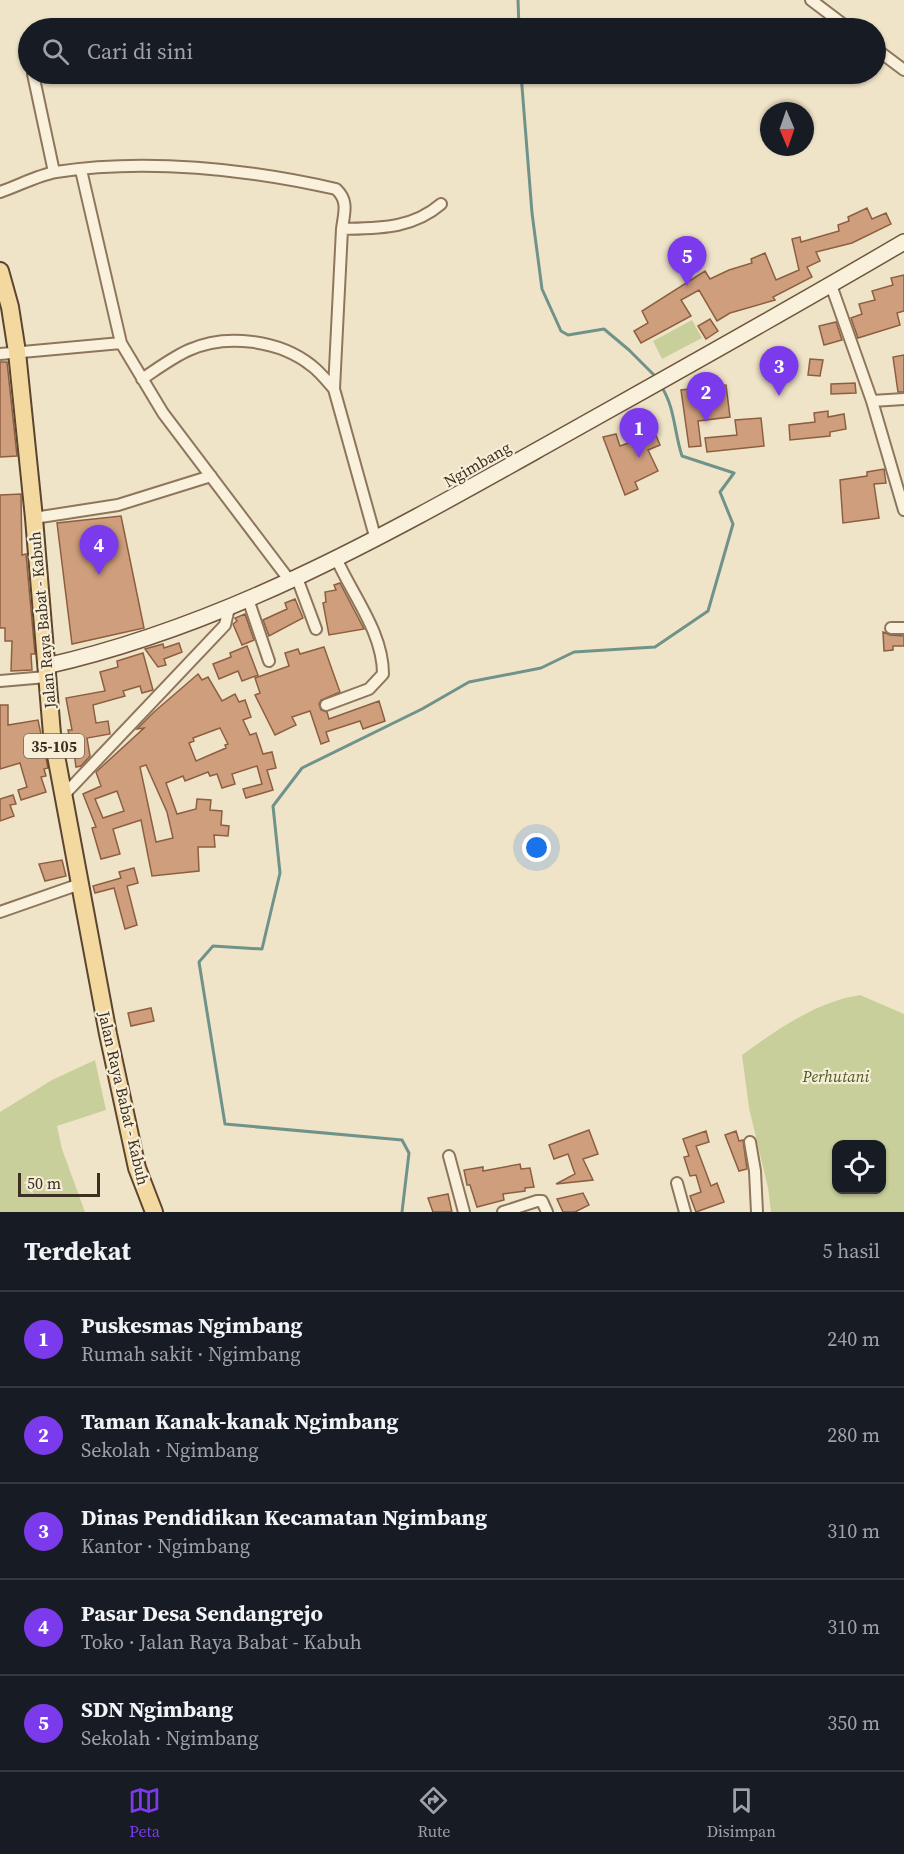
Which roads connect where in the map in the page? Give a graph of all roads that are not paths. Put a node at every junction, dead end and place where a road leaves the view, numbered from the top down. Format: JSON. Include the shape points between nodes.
{"nodes":[{"id":1,"x":811,"y":0,"type":"edge"},
{"id":2,"x":835,"y":18,"type":"edge"},
{"id":3,"x":886,"y":56,"type":"edge"},
{"id":4,"x":904,"y":70,"type":"edge"},
{"id":5,"x":35,"y":84,"type":"edge"},
{"id":6,"x":81,"y":170,"type":"junction"},
{"id":7,"x":54,"y":172,"type":"junction"},
{"id":8,"x":0,"y":192,"type":"edge"},
{"id":9,"x":441,"y":204,"type":"dead end"},
{"id":10,"x":342,"y":229,"type":"junction"},
{"id":11,"x":904,"y":242,"type":"edge"},
{"id":12,"x":0,"y":272,"type":"edge"},
{"id":13,"x":831,"y":285,"type":"junction"},
{"id":14,"x":122,"y":343,"type":"junction"},
{"id":15,"x":8,"y":353,"type":"edge"},
{"id":16,"x":142,"y":379,"type":"junction"},
{"id":17,"x":334,"y":389,"type":"junction"},
{"id":18,"x":904,"y":399,"type":"edge"},
{"id":19,"x":872,"y":401,"type":"junction"},
{"id":20,"x":211,"y":476,"type":"junction"},
{"id":21,"x":904,"y":510,"type":"edge"},
{"id":22,"x":34,"y":519,"type":"junction"},
{"id":23,"x":376,"y":540,"type":"junction"},
{"id":24,"x":338,"y":560,"type":"junction"},
{"id":25,"x":294,"y":579,"type":"junction"},
{"id":26,"x":249,"y":599,"type":"junction"},
{"id":27,"x":229,"y":608,"type":"junction"},
{"id":28,"x":891,"y":628,"type":"dead end"},
{"id":29,"x":904,"y":628,"type":"edge"},
{"id":30,"x":316,"y":629,"type":"dead end"},
{"id":31,"x":269,"y":661,"type":"dead end"},
{"id":32,"x":46,"y":671,"type":"junction"},
{"id":33,"x":0,"y":681,"type":"edge"},
{"id":34,"x":326,"y":705,"type":"dead end"},
{"id":35,"x":62,"y":798,"type":"junction"},
{"id":36,"x":80,"y":884,"type":"junction"},
{"id":37,"x":0,"y":912,"type":"edge"},
{"id":38,"x":750,"y":1142,"type":"dead end"},
{"id":39,"x":449,"y":1156,"type":"dead end"},
{"id":40,"x":677,"y":1183,"type":"dead end"},
{"id":41,"x":154,"y":1212,"type":"edge"},
{"id":42,"x":464,"y":1212,"type":"edge"},
{"id":43,"x":503,"y":1212,"type":"edge"},
{"id":44,"x":548,"y":1212,"type":"edge"},
{"id":45,"x":685,"y":1212,"type":"edge"},
{"id":46,"x":757,"y":1212,"type":"edge"}],
"edges":[{"from":1,"to":2,"type":"street"},
{"from":3,"to":4,"type":"street"},
{"from":5,"to":7,"type":"street"},
{"from":6,"to":7,"type":"street"},
{"from":6,"to":10,"type":"street","via":[[160,166],[258,174],[336,189],[346,204]]},
{"from":6,"to":14,"type":"street"},
{"from":7,"to":8,"type":"street"},
{"from":9,"to":10,"type":"street","via":[[429,214],[398,227]]},
{"from":10,"to":17,"type":"street"},
{"from":11,"to":13,"type":"street","name":"Ngimbang"},
{"from":12,"to":15,"type":"main road","name":"Jalan Raya Babat - Kabuh","number":"35-105","via":[[10,307]]},
{"from":13,"to":19,"type":"street"},
{"from":13,"to":23,"type":"street","name":"Ngimbang"},
{"from":14,"to":15,"type":"street"},
{"from":14,"to":16,"type":"street"},
{"from":15,"to":22,"type":"main road","name":"Jalan Raya Babat - Kabuh","number":"35-105"},
{"from":16,"to":17,"type":"street","via":[[189,350],[212,342],[233,341],[287,350],[311,365]]},
{"from":16,"to":20,"type":"street"},
{"from":17,"to":23,"type":"street"},
{"from":18,"to":19,"type":"street"},
{"from":19,"to":21,"type":"street"},
{"from":20,"to":22,"type":"street","via":[[118,505]]},
{"from":20,"to":25,"type":"street"},
{"from":22,"to":32,"type":"main road","name":"Jalan Raya Babat - Kabuh","number":"35-105"},
{"from":23,"to":24,"type":"street","name":"Ngimbang"},
{"from":24,"to":25,"type":"street","name":"Ngimbang"},
{"from":24,"to":34,"type":"street","via":[[371,626],[383,664],[382,674],[369,689]]},
{"from":25,"to":26,"type":"street","name":"Ngimbang"},
{"from":25,"to":30,"type":"street"},
{"from":26,"to":27,"type":"street","name":"Ngimbang"},
{"from":26,"to":31,"type":"street"},
{"from":27,"to":32,"type":"street","name":"Ngimbang"},
{"from":27,"to":35,"type":"street","via":[[225,625]]},
{"from":28,"to":29,"type":"street"},
{"from":32,"to":33,"type":"street"},
{"from":32,"to":35,"type":"main road","name":"Jalan Raya Babat - Kabuh","number":"35-105"},
{"from":35,"to":36,"type":"main road","name":"Jalan Raya Babat - Kabuh","number":"35-105"},
{"from":36,"to":37,"type":"street"},
{"from":36,"to":41,"type":"main road","name":"Jalan Raya Babat - Kabuh","number":"35-105","via":[[137,1168]]},
{"from":38,"to":46,"type":"street"},
{"from":39,"to":42,"type":"street"},
{"from":40,"to":45,"type":"street"},
{"from":43,"to":44,"type":"street","via":[[542,1201]]}]}
